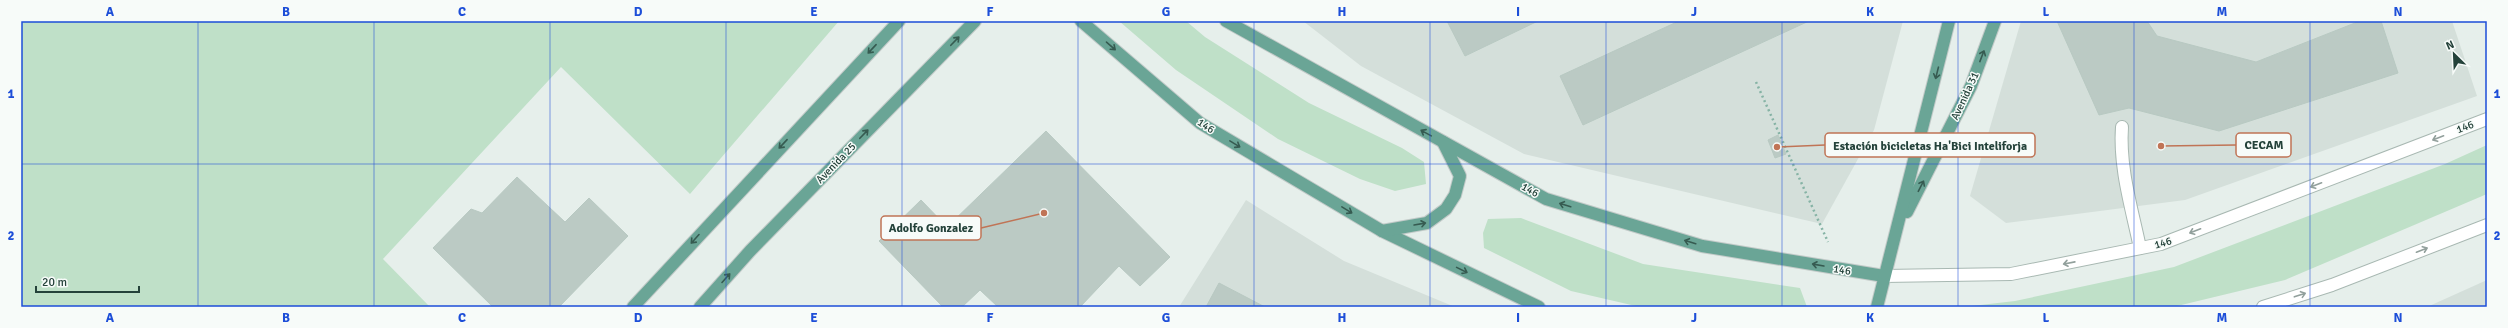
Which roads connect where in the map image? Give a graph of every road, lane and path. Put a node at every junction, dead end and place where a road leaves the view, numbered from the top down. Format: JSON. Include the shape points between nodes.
{"nodes":[{"id":1,"x":899,"y":21,"type":"edge"},
{"id":2,"x":975,"y":21,"type":"edge"},
{"id":3,"x":1081,"y":21,"type":"edge"},
{"id":4,"x":1226,"y":21,"type":"edge"},
{"id":5,"x":1949,"y":21,"type":"edge"},
{"id":6,"x":1996,"y":21,"type":"edge"},
{"id":7,"x":1756,"y":82,"type":"dead end"},
{"id":8,"x":2487,"y":119,"type":"edge"},
{"id":9,"x":2122,"y":127,"type":"dead end"},
{"id":10,"x":1443,"y":142,"type":"junction"},
{"id":11,"x":2487,"y":225,"type":"edge"},
{"id":12,"x":1382,"y":231,"type":"junction"},
{"id":13,"x":1897,"y":233,"type":"junction"},
{"id":14,"x":2140,"y":248,"type":"junction"},
{"id":15,"x":1841,"y":269,"type":"junction"},
{"id":16,"x":1884,"y":276,"type":"junction"},
{"id":17,"x":633,"y":307,"type":"edge"},
{"id":18,"x":700,"y":307,"type":"edge"},
{"id":19,"x":1539,"y":307,"type":"edge"},
{"id":20,"x":1877,"y":307,"type":"edge"},
{"id":21,"x":2263,"y":307,"type":"edge"}],
"edges":[{"from":1,"to":17,"type":"main road","one_way":true},
{"from":18,"to":2,"type":"main road","name":"Avenida 25","one_way":true,"via":[[750,251]]},
{"from":3,"to":12,"type":"main road","name":"146","one_way":true,"via":[[1200,123]]},
{"from":10,"to":4,"type":"main road","name":"146","one_way":true},
{"from":5,"to":13,"type":"main road","name":"Avenida 31","one_way":true},
{"from":13,"to":6,"type":"main road","name":"Avenida 31","one_way":true,"via":[[1971,86]]},
{"from":7,"to":15,"type":"path"},
{"from":8,"to":14,"type":"street","name":"146","one_way":true,"via":[[2161,244]]},
{"from":9,"to":14,"type":"street","via":[[2124,172]]},
{"from":12,"to":10,"type":"main road","one_way":true,"via":[[1427,223],[1449,204],[1455,195],[1460,176]]},
{"from":15,"to":10,"type":"main road","name":"146","one_way":true,"via":[[1702,246],[1546,199]]},
{"from":21,"to":11,"type":"street","one_way":true,"via":[[2332,285]]},
{"from":12,"to":19,"type":"main road","name":"146","one_way":true},
{"from":13,"to":16,"type":"main road","name":"Avenida 31"},
{"from":14,"to":16,"type":"street","name":"146","one_way":true,"via":[[2011,274]]},
{"from":15,"to":16,"type":"main road","name":"146"},
{"from":16,"to":20,"type":"main road","name":"Avenida 31"}]}
